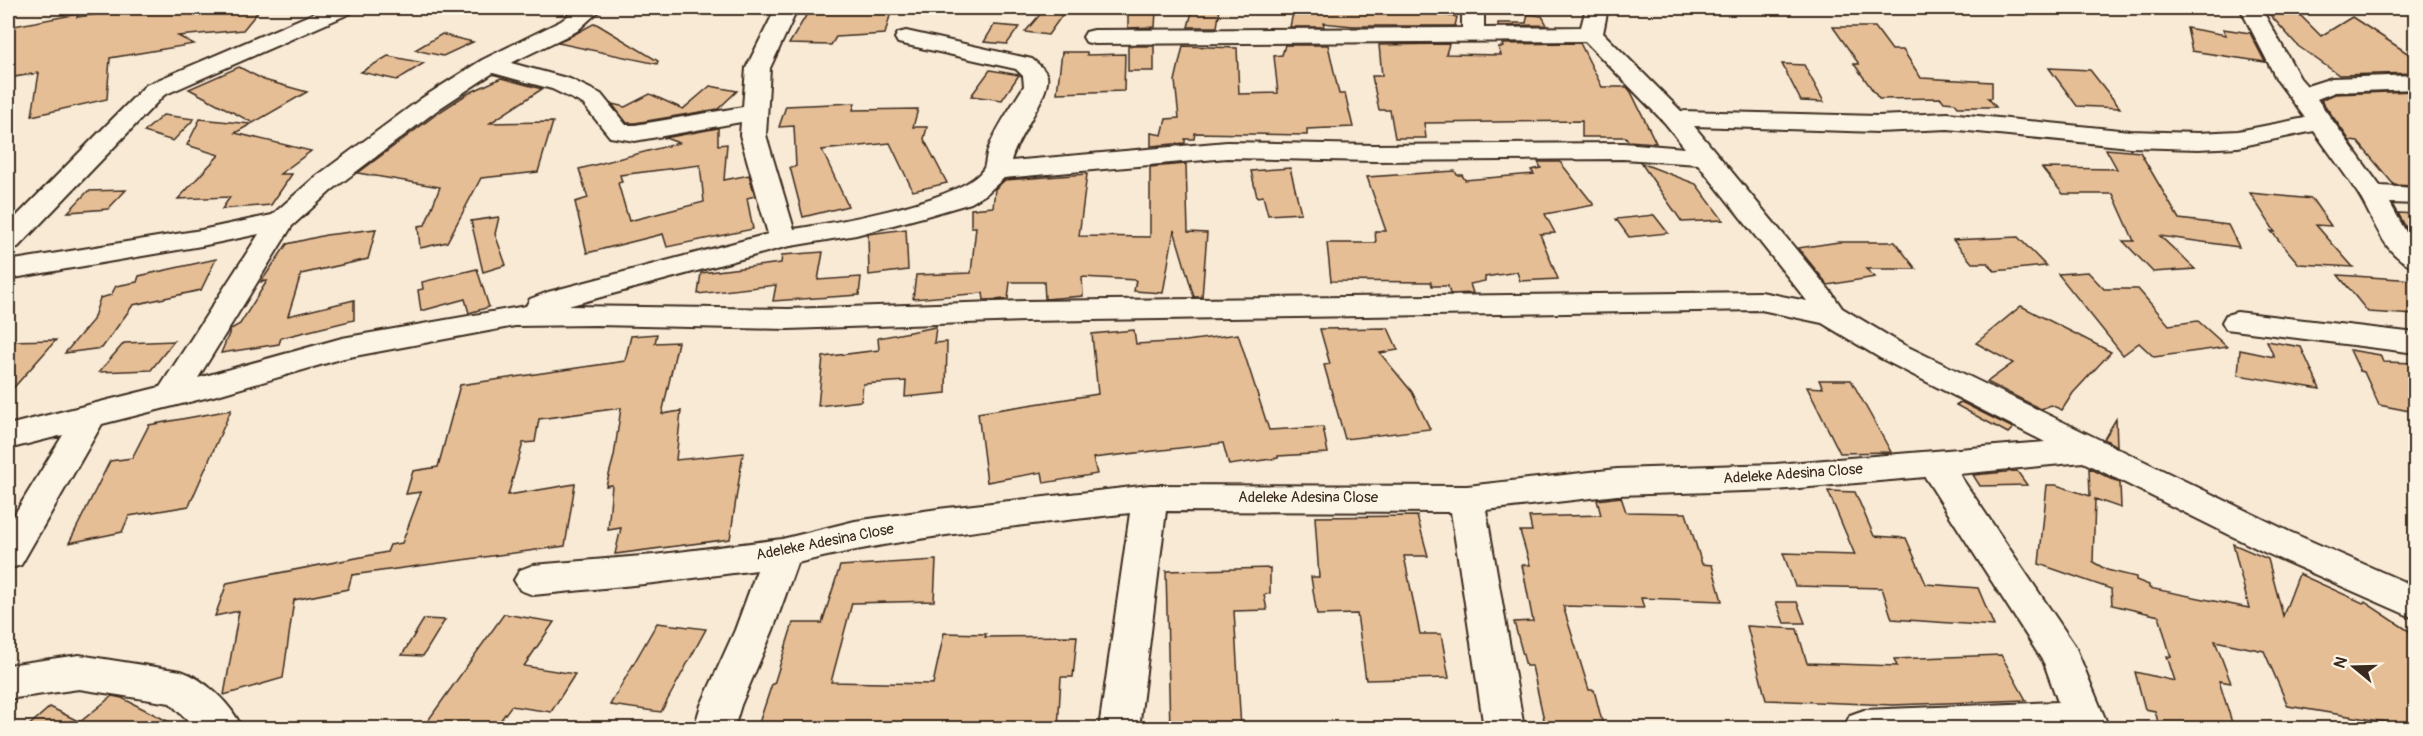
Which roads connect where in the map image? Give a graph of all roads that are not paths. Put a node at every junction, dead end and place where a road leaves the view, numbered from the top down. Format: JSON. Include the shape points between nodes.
{"nodes":[{"id":1,"x":343,"y":8,"type":"edge"},
{"id":2,"x":591,"y":8,"type":"edge"},
{"id":3,"x":787,"y":8,"type":"edge"},
{"id":4,"x":1473,"y":8,"type":"edge"},
{"id":5,"x":1597,"y":8,"type":"edge"},
{"id":6,"x":2252,"y":10,"type":"dead end"},
{"id":7,"x":1591,"y":34,"type":"junction"},
{"id":8,"x":1473,"y":36,"type":"junction"},
{"id":9,"x":1094,"y":37,"type":"dead end"},
{"id":10,"x":906,"y":38,"type":"dead end"},
{"id":11,"x":490,"y":65,"type":"junction"},
{"id":12,"x":2415,"y":82,"type":"edge"},
{"id":13,"x":2302,"y":96,"type":"junction"},
{"id":14,"x":754,"y":112,"type":"junction"},
{"id":15,"x":1674,"y":118,"type":"junction"},
{"id":16,"x":2321,"y":122,"type":"junction"},
{"id":17,"x":2273,"y":133,"type":"junction"},
{"id":18,"x":2344,"y":154,"type":"junction"},
{"id":19,"x":1705,"y":157,"type":"junction"},
{"id":20,"x":996,"y":171,"type":"junction"},
{"id":21,"x":2372,"y":194,"type":"junction"},
{"id":22,"x":2415,"y":196,"type":"edge"},
{"id":23,"x":281,"y":221,"type":"junction"},
{"id":24,"x":783,"y":239,"type":"junction"},
{"id":25,"x":8,"y":241,"type":"edge"},
{"id":26,"x":2415,"y":258,"type":"edge"},
{"id":27,"x":8,"y":270,"type":"edge"},
{"id":28,"x":1831,"y":315,"type":"junction"},
{"id":29,"x":515,"y":316,"type":"junction"},
{"id":30,"x":2237,"y":322,"type":"dead end"},
{"id":31,"x":2415,"y":343,"type":"edge"},
{"id":32,"x":171,"y":396,"type":"junction"},
{"id":33,"x":92,"y":414,"type":"junction"},
{"id":34,"x":8,"y":437,"type":"edge"},
{"id":35,"x":2087,"y":449,"type":"junction"},
{"id":36,"x":1933,"y":463,"type":"junction"},
{"id":37,"x":1150,"y":498,"type":"junction"},
{"id":38,"x":1467,"y":498,"type":"junction"},
{"id":39,"x":782,"y":553,"type":"junction"},
{"id":40,"x":8,"y":555,"type":"edge"},
{"id":41,"x":533,"y":580,"type":"dead end"},
{"id":42,"x":2415,"y":604,"type":"edge"},
{"id":43,"x":8,"y":682,"type":"edge"},
{"id":44,"x":2086,"y":723,"type":"edge"},
{"id":45,"x":222,"y":729,"type":"edge"},
{"id":46,"x":714,"y":729,"type":"edge"},
{"id":47,"x":1119,"y":729,"type":"edge"},
{"id":48,"x":1504,"y":729,"type":"edge"},
{"id":49,"x":1864,"y":729,"type":"edge"}],
"edges":[{"from":1,"to":25,"type":"street","via":[[155,90]]},
{"from":2,"to":11,"type":"street","via":[[569,26]]},
{"from":3,"to":14,"type":"street","via":[[758,68]]},
{"from":4,"to":8,"type":"street"},
{"from":5,"to":7,"type":"street"},
{"from":6,"to":13,"type":"street","via":[[2289,80]]},
{"from":7,"to":8,"type":"street"},
{"from":7,"to":15,"type":"street"},
{"from":8,"to":9,"type":"street"},
{"from":10,"to":20,"type":"street","via":[[1024,64],[1035,74],[1036,86],[1001,149]]},
{"from":11,"to":14,"type":"street","via":[[561,84],[592,99],[619,132],[635,133]]},
{"from":11,"to":23,"type":"street","via":[[401,125]]},
{"from":12,"to":13,"type":"street","via":[[2332,85]]},
{"from":13,"to":16,"type":"street"},
{"from":14,"to":24,"type":"street","via":[[753,135]]},
{"from":15,"to":17,"type":"street","via":[[1878,124],[1948,121],[2130,139],[2198,141]]},
{"from":15,"to":19,"type":"street"},
{"from":16,"to":17,"type":"street"},
{"from":16,"to":18,"type":"street"},
{"from":17,"to":18,"type":"street"},
{"from":18,"to":21,"type":"street"},
{"from":19,"to":20,"type":"street","via":[[1623,151],[1227,150]]},
{"from":19,"to":28,"type":"street"},
{"from":20,"to":24,"type":"street","via":[[961,197],[856,227]]},
{"from":21,"to":22,"type":"street"},
{"from":21,"to":26,"type":"street","via":[[2394,236]]},
{"from":23,"to":27,"type":"street"},
{"from":23,"to":32,"type":"street"},
{"from":24,"to":29,"type":"street","via":[[558,299]]},
{"from":28,"to":29,"type":"street","via":[[1749,301],[1025,311],[788,319]]},
{"from":28,"to":35,"type":"street","via":[[1891,351]]},
{"from":29,"to":32,"type":"street","via":[[342,348]]},
{"from":30,"to":31,"type":"street"},
{"from":32,"to":33,"type":"street"},
{"from":33,"to":34,"type":"street"},
{"from":33,"to":40,"type":"street"},
{"from":35,"to":36,"type":"street","name":"Adeleke Adesina Close"},
{"from":35,"to":42,"type":"street"},
{"from":36,"to":38,"type":"street","name":"Adeleke Adesina Close","via":[[1776,477],[1617,482]]},
{"from":36,"to":44,"type":"street","via":[[2061,657]]},
{"from":37,"to":38,"type":"street","name":"Adeleke Adesina Close"},
{"from":37,"to":39,"type":"street","name":"Adeleke Adesina Close","via":[[938,522],[855,535]]},
{"from":37,"to":47,"type":"street"},
{"from":38,"to":48,"type":"street"},
{"from":39,"to":41,"type":"street","name":"Adeleke Adesina Close"},
{"from":39,"to":46,"type":"street"},
{"from":43,"to":45,"type":"street","via":[[79,672],[181,688]]},
{"from":44,"to":49,"type":"street"}]}
